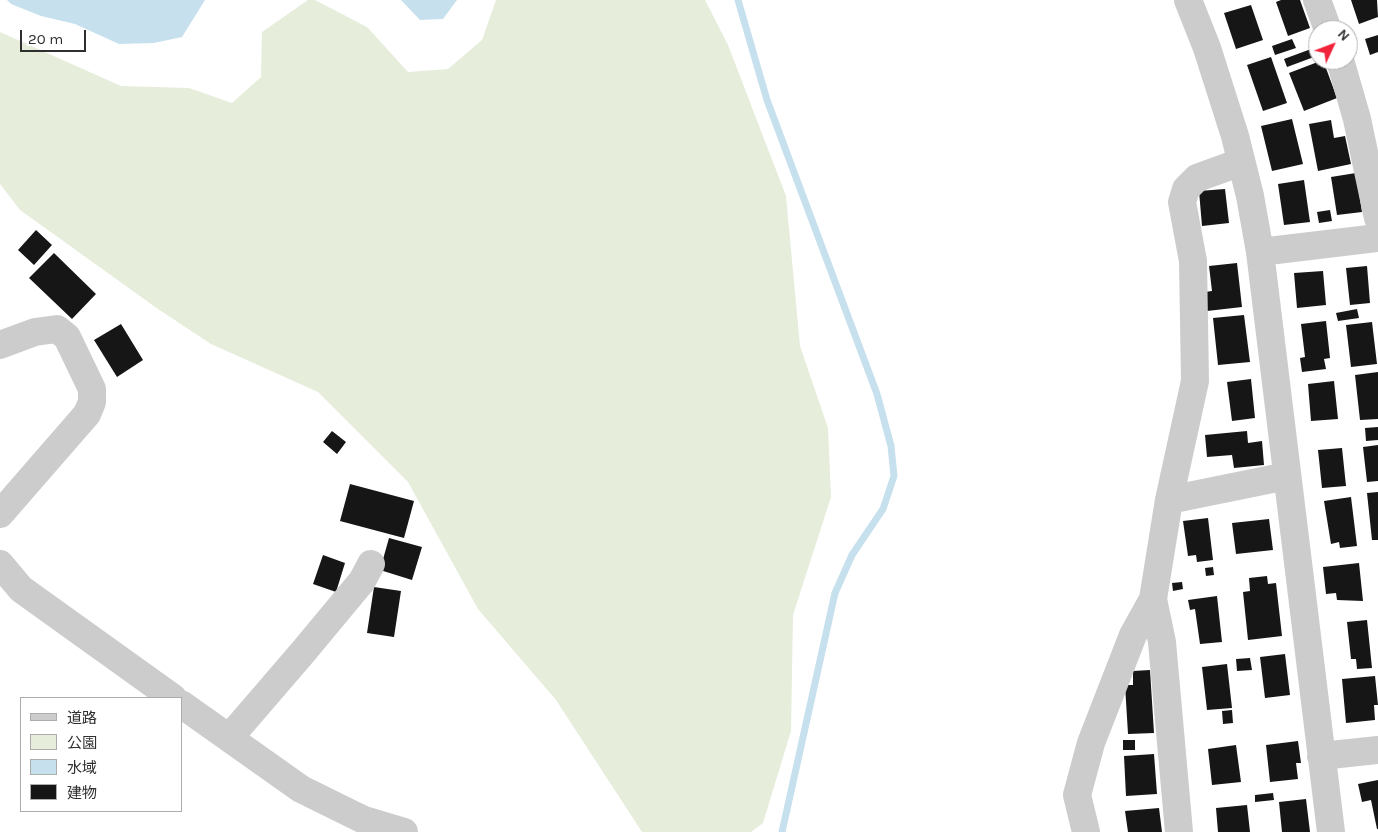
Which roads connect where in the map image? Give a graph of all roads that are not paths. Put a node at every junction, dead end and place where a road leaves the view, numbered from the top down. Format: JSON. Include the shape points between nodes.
{"nodes":[{"id":1,"x":1188,"y":0,"type":"edge"},
{"id":2,"x":1317,"y":0,"type":"edge"},
{"id":3,"x":1324,"y":20,"type":"edge"},
{"id":4,"x":1343,"y":70,"type":"edge"},
{"id":5,"x":1241,"y":162,"type":"junction"},
{"id":6,"x":1378,"y":218,"type":"edge"},
{"id":7,"x":1378,"y":238,"type":"edge"},
{"id":8,"x":1260,"y":252,"type":"junction"},
{"id":9,"x":0,"y":345,"type":"edge"},
{"id":10,"x":1287,"y":476,"type":"junction"},
{"id":11,"x":1169,"y":500,"type":"junction"},
{"id":12,"x":0,"y":514,"type":"edge"},
{"id":13,"x":0,"y":564,"type":"edge"},
{"id":14,"x":370,"y":564,"type":"dead end"},
{"id":15,"x":1153,"y":599,"type":"junction"},
{"id":16,"x":172,"y":697,"type":"edge"},
{"id":17,"x":182,"y":705,"type":"edge"},
{"id":18,"x":228,"y":738,"type":"junction"},
{"id":19,"x":1378,"y":750,"type":"edge"},
{"id":20,"x":1321,"y":756,"type":"junction"},
{"id":21,"x":404,"y":832,"type":"edge"},
{"id":22,"x":1086,"y":832,"type":"edge"},
{"id":23,"x":1179,"y":832,"type":"edge"},
{"id":24,"x":1331,"y":832,"type":"edge"}],
"edges":[{"from":1,"to":5,"type":"street","via":[[1207,48]]},
{"from":2,"to":3,"type":"street"},
{"from":4,"to":6,"type":"street","via":[[1360,128]]},
{"from":5,"to":8,"type":"street"},
{"from":5,"to":11,"type":"street","via":[[1197,178],[1182,196],[1193,261],[1194,381]]},
{"from":7,"to":8,"type":"street"},
{"from":8,"to":10,"type":"street"},
{"from":9,"to":12,"type":"street","via":[[35,332],[57,330],[68,337],[92,389],[88,414]]},
{"from":10,"to":11,"type":"street"},
{"from":10,"to":20,"type":"street"},
{"from":11,"to":15,"type":"street"},
{"from":13,"to":16,"type":"street","via":[[21,589]]},
{"from":14,"to":18,"type":"street","via":[[362,580],[304,652]]},
{"from":15,"to":22,"type":"street","via":[[1133,635],[1089,752],[1077,795]]},
{"from":15,"to":23,"type":"street","via":[[1162,642]]},
{"from":17,"to":18,"type":"street"},
{"from":18,"to":21,"type":"street","via":[[301,789],[364,820]]},
{"from":19,"to":20,"type":"street"},
{"from":20,"to":24,"type":"street"}]}
